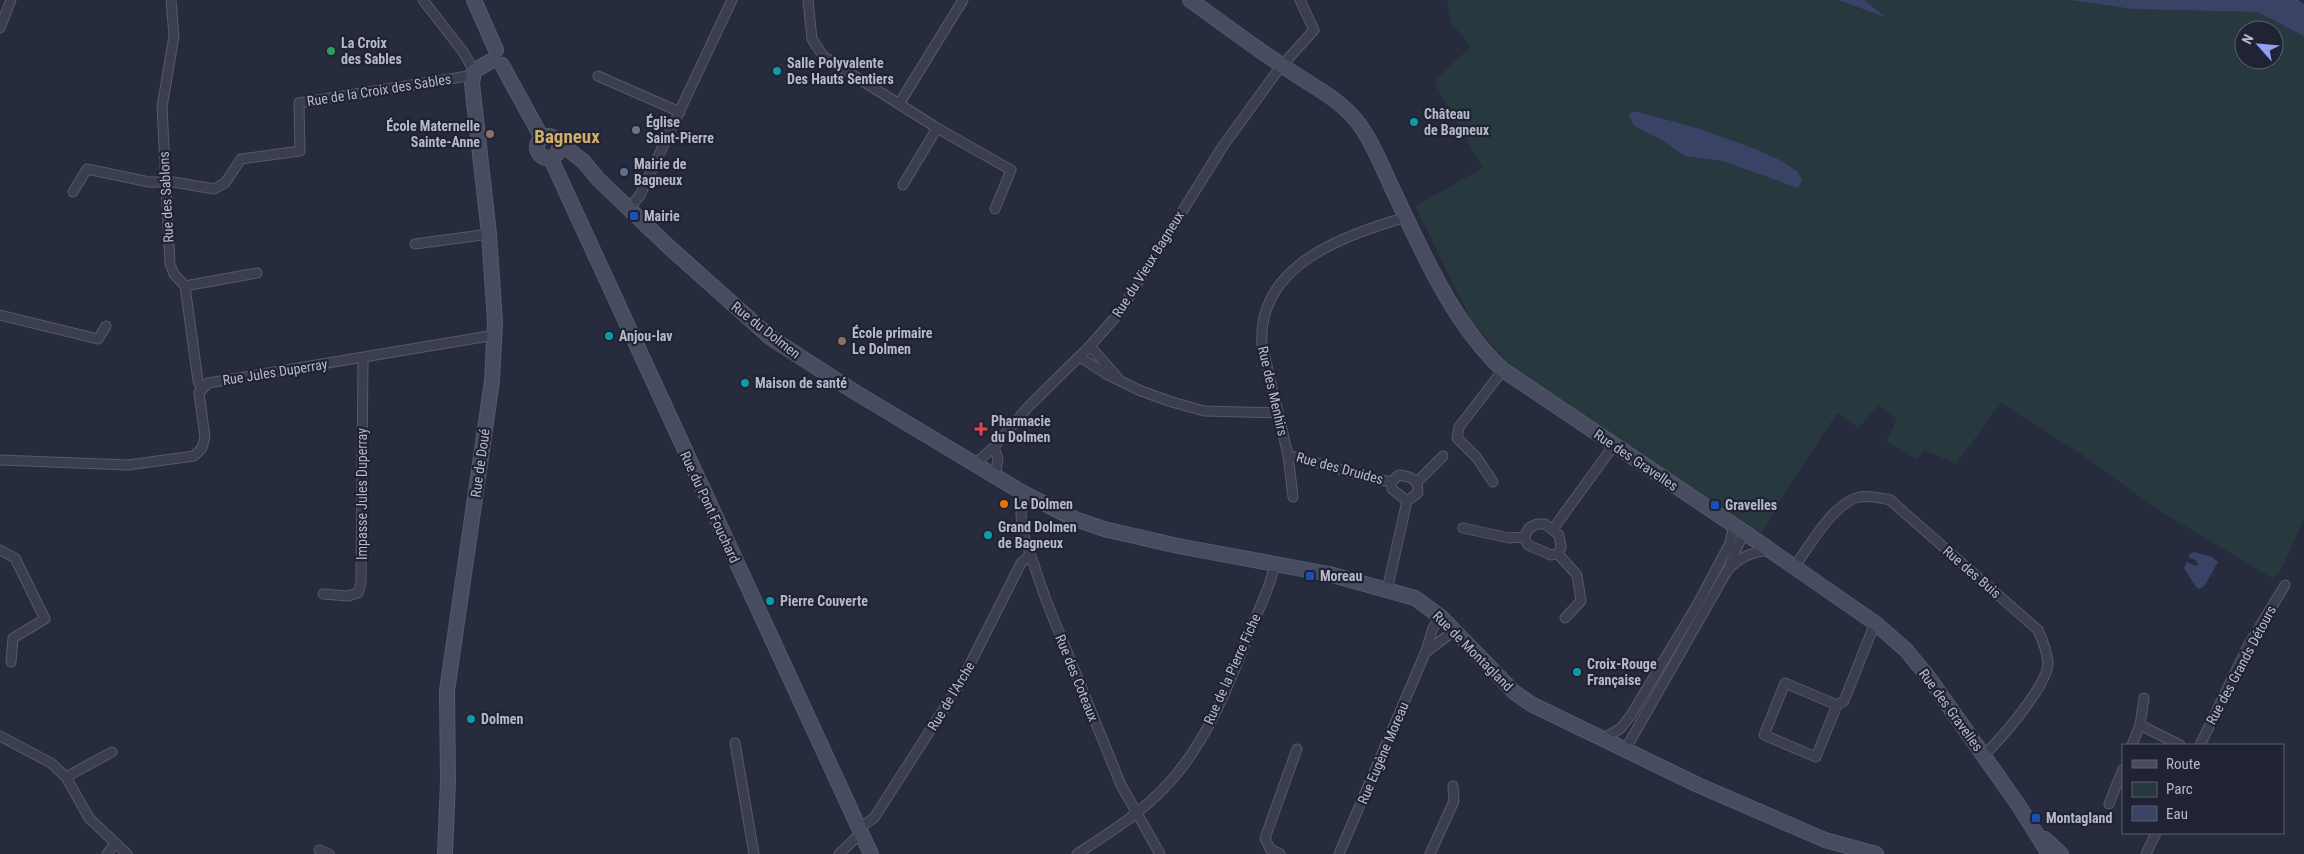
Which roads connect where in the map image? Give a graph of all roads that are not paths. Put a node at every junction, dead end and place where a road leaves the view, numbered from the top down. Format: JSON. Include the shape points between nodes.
{"nodes":[{"id":1,"x":11,"y":0,"type":"edge"},
{"id":2,"x":171,"y":0,"type":"edge"},
{"id":3,"x":423,"y":0,"type":"edge"},
{"id":4,"x":474,"y":0,"type":"edge"},
{"id":5,"x":732,"y":0,"type":"edge"},
{"id":6,"x":808,"y":0,"type":"edge"},
{"id":7,"x":963,"y":0,"type":"edge"},
{"id":8,"x":1190,"y":0,"type":"edge"},
{"id":9,"x":1300,"y":0,"type":"edge"},
{"id":10,"x":0,"y":28,"type":"edge"},
{"id":11,"x":496,"y":59,"type":"junction"},
{"id":12,"x":1283,"y":66,"type":"junction"},
{"id":13,"x":474,"y":71,"type":"junction"},
{"id":14,"x":598,"y":76,"type":"dead end"},
{"id":15,"x":899,"y":104,"type":"junction"},
{"id":16,"x":680,"y":112,"type":"junction"},
{"id":17,"x":937,"y":128,"type":"junction"},
{"id":18,"x":542,"y":138,"type":"junction"},
{"id":19,"x":560,"y":147,"type":"junction"},
{"id":20,"x":551,"y":159,"type":"junction"},
{"id":21,"x":166,"y":182,"type":"junction"},
{"id":22,"x":903,"y":184,"type":"dead end"},
{"id":23,"x":73,"y":192,"type":"dead end"},
{"id":24,"x":629,"y":209,"type":"junction"},
{"id":25,"x":995,"y":209,"type":"dead end"},
{"id":26,"x":1406,"y":217,"type":"junction"},
{"id":27,"x":488,"y":234,"type":"junction"},
{"id":28,"x":415,"y":244,"type":"dead end"},
{"id":29,"x":257,"y":272,"type":"dead end"},
{"id":30,"x":185,"y":286,"type":"junction"},
{"id":31,"x":0,"y":315,"type":"edge"},
{"id":32,"x":106,"y":326,"type":"dead end"},
{"id":33,"x":495,"y":335,"type":"junction"},
{"id":34,"x":1090,"y":346,"type":"junction"},
{"id":35,"x":1080,"y":357,"type":"junction"},
{"id":36,"x":363,"y":358,"type":"junction"},
{"id":37,"x":1503,"y":370,"type":"junction"},
{"id":38,"x":1120,"y":379,"type":"junction"},
{"id":39,"x":201,"y":389,"type":"junction"},
{"id":40,"x":1277,"y":413,"type":"junction"},
{"id":41,"x":1614,"y":445,"type":"junction"},
{"id":42,"x":994,"y":447,"type":"junction"},
{"id":43,"x":1288,"y":455,"type":"junction"},
{"id":44,"x":1443,"y":456,"type":"dead end"},
{"id":45,"x":0,"y":460,"type":"edge"},
{"id":46,"x":976,"y":463,"type":"junction"},
{"id":47,"x":995,"y":476,"type":"junction"},
{"id":48,"x":1391,"y":482,"type":"junction"},
{"id":49,"x":1417,"y":482,"type":"junction"},
{"id":50,"x":1492,"y":482,"type":"dead end"},
{"id":51,"x":1025,"y":494,"type":"junction"},
{"id":52,"x":1293,"y":497,"type":"dead end"},
{"id":53,"x":1407,"y":502,"type":"junction"},
{"id":54,"x":1463,"y":528,"type":"dead end"},
{"id":55,"x":1739,"y":528,"type":"junction"},
{"id":56,"x":1554,"y":529,"type":"junction"},
{"id":57,"x":1524,"y":537,"type":"junction"},
{"id":58,"x":0,"y":550,"type":"edge"},
{"id":59,"x":1770,"y":550,"type":"junction"},
{"id":60,"x":1558,"y":554,"type":"junction"},
{"id":61,"x":1030,"y":555,"type":"junction"},
{"id":62,"x":1275,"y":562,"type":"junction"},
{"id":63,"x":1794,"y":567,"type":"junction"},
{"id":64,"x":1727,"y":571,"type":"junction"},
{"id":65,"x":2285,"y":585,"type":"dead end"},
{"id":66,"x":1388,"y":590,"type":"junction"},
{"id":67,"x":323,"y":594,"type":"dead end"},
{"id":68,"x":1441,"y":617,"type":"junction"},
{"id":69,"x":1565,"y":618,"type":"dead end"},
{"id":70,"x":1875,"y":623,"type":"junction"},
{"id":71,"x":1454,"y":631,"type":"junction"},
{"id":72,"x":1426,"y":651,"type":"junction"},
{"id":73,"x":11,"y":662,"type":"dead end"},
{"id":74,"x":2144,"y":698,"type":"dead end"},
{"id":75,"x":1837,"y":705,"type":"junction"},
{"id":76,"x":1631,"y":715,"type":"junction"},
{"id":77,"x":2140,"y":725,"type":"junction"},
{"id":78,"x":0,"y":736,"type":"edge"},
{"id":79,"x":1603,"y":739,"type":"junction"},
{"id":80,"x":735,"y":743,"type":"dead end"},
{"id":81,"x":2132,"y":744,"type":"edge"},
{"id":82,"x":2178,"y":744,"type":"edge"},
{"id":83,"x":2200,"y":744,"type":"edge"},
{"id":84,"x":1621,"y":748,"type":"junction"},
{"id":85,"x":1297,"y":749,"type":"dead end"},
{"id":86,"x":112,"y":752,"type":"dead end"},
{"id":87,"x":1984,"y":755,"type":"junction"},
{"id":88,"x":2122,"y":772,"type":"edge"},
{"id":89,"x":66,"y":777,"type":"junction"},
{"id":90,"x":1453,"y":786,"type":"dead end"},
{"id":91,"x":2109,"y":804,"type":"dead end"},
{"id":92,"x":1136,"y":813,"type":"junction"},
{"id":93,"x":2031,"y":824,"type":"junction"},
{"id":94,"x":860,"y":831,"type":"junction"},
{"id":95,"x":2156,"y":834,"type":"edge"},
{"id":96,"x":115,"y":844,"type":"junction"},
{"id":97,"x":319,"y":850,"type":"dead end"},
{"id":98,"x":107,"y":854,"type":"edge"},
{"id":99,"x":127,"y":854,"type":"edge"},
{"id":100,"x":329,"y":854,"type":"edge"},
{"id":101,"x":445,"y":854,"type":"edge"},
{"id":102,"x":754,"y":854,"type":"edge"},
{"id":103,"x":839,"y":854,"type":"edge"},
{"id":104,"x":871,"y":854,"type":"edge"},
{"id":105,"x":1077,"y":854,"type":"edge"},
{"id":106,"x":1158,"y":854,"type":"edge"},
{"id":107,"x":1280,"y":854,"type":"edge"},
{"id":108,"x":1339,"y":854,"type":"edge"},
{"id":109,"x":1430,"y":854,"type":"edge"},
{"id":110,"x":1876,"y":854,"type":"edge"},
{"id":111,"x":2049,"y":854,"type":"edge"},
{"id":112,"x":2061,"y":854,"type":"edge"},
{"id":113,"x":2146,"y":854,"type":"edge"}],
"edges":[{"from":1,"to":10,"type":"street"},
{"from":2,"to":21,"type":"street","name":"Rue des Sablons","via":[[174,36],[162,107]]},
{"from":3,"to":13,"type":"street"},
{"from":4,"to":11,"type":"street"},
{"from":5,"to":16,"type":"street"},
{"from":6,"to":15,"type":"street","via":[[810,31],[816,48],[823,56]]},
{"from":7,"to":15,"type":"street"},
{"from":8,"to":12,"type":"street","name":"Rue des Gravelles"},
{"from":9,"to":12,"type":"street","name":"Rue du Vieux Bagneux","via":[[1314,30]]},
{"from":11,"to":13,"type":"street"},
{"from":11,"to":18,"type":"street"},
{"from":12,"to":26,"type":"street","name":"Rue des Gravelles","via":[[1340,105],[1357,121]]},
{"from":12,"to":34,"type":"street","name":"Rue du Vieux Bagneux","via":[[1223,146],[1124,306]]},
{"from":13,"to":21,"type":"street","name":"Rue de la Croix des Sables","via":[[464,77],[299,103],[300,151],[241,159],[225,183],[214,189]]},
{"from":13,"to":27,"type":"street","name":"Rue de Doué","via":[[472,84]]},
{"from":14,"to":16,"type":"street"},
{"from":15,"to":17,"type":"street"},
{"from":16,"to":24,"type":"street","via":[[640,195]]},
{"from":17,"to":22,"type":"street"},
{"from":17,"to":25,"type":"street","via":[[1011,170]]},
{"from":18,"to":19,"type":"street","via":[[552,136]]},
{"from":18,"to":20,"type":"street","via":[[537,144],[538,152],[543,158]]},
{"from":19,"to":20,"type":"street"},
{"from":19,"to":24,"type":"street","name":"Rue du Dolmen","via":[[584,162]]},
{"from":20,"to":94,"type":"street","name":"Rue du Pont Fouchard"},
{"from":21,"to":23,"type":"street","via":[[149,182],[87,169]]},
{"from":21,"to":30,"type":"street","name":"Rue des Sablons","via":[[170,264]]},
{"from":24,"to":46,"type":"street","name":"Rue du Dolmen","via":[[771,338]]},
{"from":26,"to":37,"type":"street","name":"Rue des Gravelles","via":[[1464,326]]},
{"from":26,"to":40,"type":"street","name":"Rue des Menhirs","via":[[1337,241],[1292,270],[1279,286],[1264,312],[1261,328]]},
{"from":27,"to":28,"type":"street"},
{"from":27,"to":33,"type":"street","name":"Rue de Doué"},
{"from":29,"to":30,"type":"street"},
{"from":30,"to":39,"type":"street","name":"Rue des Sablons"},
{"from":31,"to":32,"type":"street","via":[[98,339]]},
{"from":33,"to":36,"type":"street","name":"Rue Jules Duperray"},
{"from":33,"to":101,"type":"street","name":"Rue de Doué","via":[[492,381],[448,691]]},
{"from":34,"to":35,"type":"street","name":"Rue du Vieux Bagneux"},
{"from":34,"to":38,"type":"street"},
{"from":35,"to":38,"type":"street"},
{"from":35,"to":42,"type":"street","name":"Rue du Vieux Bagneux","via":[[1029,406]]},
{"from":36,"to":39,"type":"street","name":"Rue Jules Duperray","via":[[212,382]]},
{"from":36,"to":67,"type":"street","name":"Impasse Jules Duperray","via":[[361,583],[358,593],[348,596]]},
{"from":37,"to":41,"type":"street","name":"Rue des Gravelles"},
{"from":37,"to":50,"type":"street","via":[[1460,427],[1457,438],[1477,458]]},
{"from":38,"to":40,"type":"street","via":[[1141,391],[1204,411]]},
{"from":39,"to":45,"type":"street","via":[[199,398],[205,437],[202,448],[194,456],[128,465]]},
{"from":40,"to":43,"type":"street","name":"Rue des Menhirs"},
{"from":41,"to":55,"type":"street","name":"Rue des Gravelles"},
{"from":41,"to":56,"type":"street"},
{"from":42,"to":46,"type":"street","name":"Rue du Vieux Bagneux"},
{"from":42,"to":47,"type":"street","via":[[998,459]]},
{"from":43,"to":48,"type":"street","name":"Rue des Druides"},
{"from":43,"to":52,"type":"street","name":"Rue des Menhirs"},
{"from":44,"to":49,"type":"street"},
{"from":46,"to":47,"type":"street","name":"Rue du Dolmen"},
{"from":47,"to":51,"type":"street","name":"Rue du Dolmen"},
{"from":48,"to":49,"type":"street","name":"Rue des Druides","via":[[1399,475]]},
{"from":48,"to":53,"type":"street","name":"Rue des Druides","via":[[1392,490]]},
{"from":49,"to":53,"type":"street","via":[[1418,493]]},
{"from":51,"to":61,"type":"street","name":"Rue des Coteaux","via":[[1021,515]]},
{"from":51,"to":62,"type":"street","name":"Rue de Montagland","via":[[1075,519],[1104,529],[1178,546]]},
{"from":53,"to":66,"type":"street"},
{"from":54,"to":57,"type":"street","via":[[1509,538]]},
{"from":55,"to":59,"type":"street","name":"Rue des Gravelles"},
{"from":55,"to":64,"type":"street"},
{"from":55,"to":76,"type":"street"},
{"from":56,"to":57,"type":"street","via":[[1536,524]]},
{"from":56,"to":60,"type":"street","via":[[1561,547]]},
{"from":57,"to":60,"type":"street","via":[[1528,545],[1551,555]]},
{"from":58,"to":73,"type":"street","via":[[15,558],[45,619],[13,638]]},
{"from":59,"to":63,"type":"street","name":"Rue des Gravelles"},
{"from":59,"to":64,"type":"street","via":[[1756,551],[1736,561]]},
{"from":60,"to":69,"type":"street","via":[[1577,575],[1581,601]]},
{"from":61,"to":92,"type":"street","name":"Rue des Coteaux","via":[[1121,785]]},
{"from":61,"to":94,"type":"street","name":"Rue de l'Arche","via":[[1021,563],[961,682],[874,818]]},
{"from":62,"to":66,"type":"street","name":"Rue de Montagland"},
{"from":62,"to":92,"type":"street","name":"Rue de la Pierre Fiche","via":[[1225,692],[1195,748],[1166,787]]},
{"from":63,"to":70,"type":"street","name":"Rue des Gravelles"},
{"from":63,"to":87,"type":"street","name":"Rue des Buis","via":[[1838,508],[1859,497],[1890,500],[2038,630],[2048,665],[2043,682],[1998,742]]},
{"from":64,"to":84,"type":"street"},
{"from":65,"to":83,"type":"street","name":"Rue des Grands Détours","via":[[2249,644]]},
{"from":66,"to":68,"type":"street","name":"Rue de Montagland","via":[[1415,598]]},
{"from":68,"to":71,"type":"street","name":"Rue de Montagland"},
{"from":68,"to":72,"type":"street","name":"Rue Eugène Moreau","via":[[1433,628]]},
{"from":70,"to":75,"type":"street","via":[[1844,701]]},
{"from":70,"to":87,"type":"street","name":"Rue des Gravelles","via":[[1906,650],[1930,678]]},
{"from":71,"to":72,"type":"street"},
{"from":71,"to":79,"type":"street","name":"Rue de Montagland","via":[[1514,692],[1531,704]]},
{"from":72,"to":108,"type":"street","name":"Rue Eugène Moreau"},
{"from":74,"to":77,"type":"street"},
{"from":75,"to":75,"type":"street","via":[[1816,757],[1764,735],[1785,683]]},
{"from":76,"to":79,"type":"street","via":[[1621,728]]},
{"from":76,"to":84,"type":"street"},
{"from":77,"to":81,"type":"street"},
{"from":77,"to":82,"type":"street"},
{"from":78,"to":89,"type":"street","via":[[51,763]]},
{"from":79,"to":84,"type":"street","name":"Rue de Montagland"},
{"from":80,"to":102,"type":"street"},
{"from":84,"to":110,"type":"street","name":"Rue de Montagland","via":[[1825,840]]},
{"from":85,"to":107,"type":"street","via":[[1266,838],[1270,849]]},
{"from":86,"to":89,"type":"street"},
{"from":87,"to":93,"type":"street","name":"Rue des Gravelles"},
{"from":88,"to":91,"type":"street"},
{"from":89,"to":96,"type":"street","via":[[89,818]]},
{"from":90,"to":109,"type":"street","via":[[1454,801]]},
{"from":92,"to":105,"type":"street","name":"Rue de la Pierre Fiche"},
{"from":92,"to":106,"type":"street","name":"Rue des Coteaux"},
{"from":93,"to":111,"type":"street","name":"Rue des Gravelles"},
{"from":93,"to":112,"type":"street","name":"Rue des Gravelles"},
{"from":94,"to":103,"type":"street","name":"Rue de l'Arche"},
{"from":94,"to":104,"type":"street","name":"Rue du Pont Fouchard"},
{"from":95,"to":113,"type":"street"},
{"from":96,"to":98,"type":"street"},
{"from":96,"to":99,"type":"street"},
{"from":97,"to":100,"type":"street"}]}
